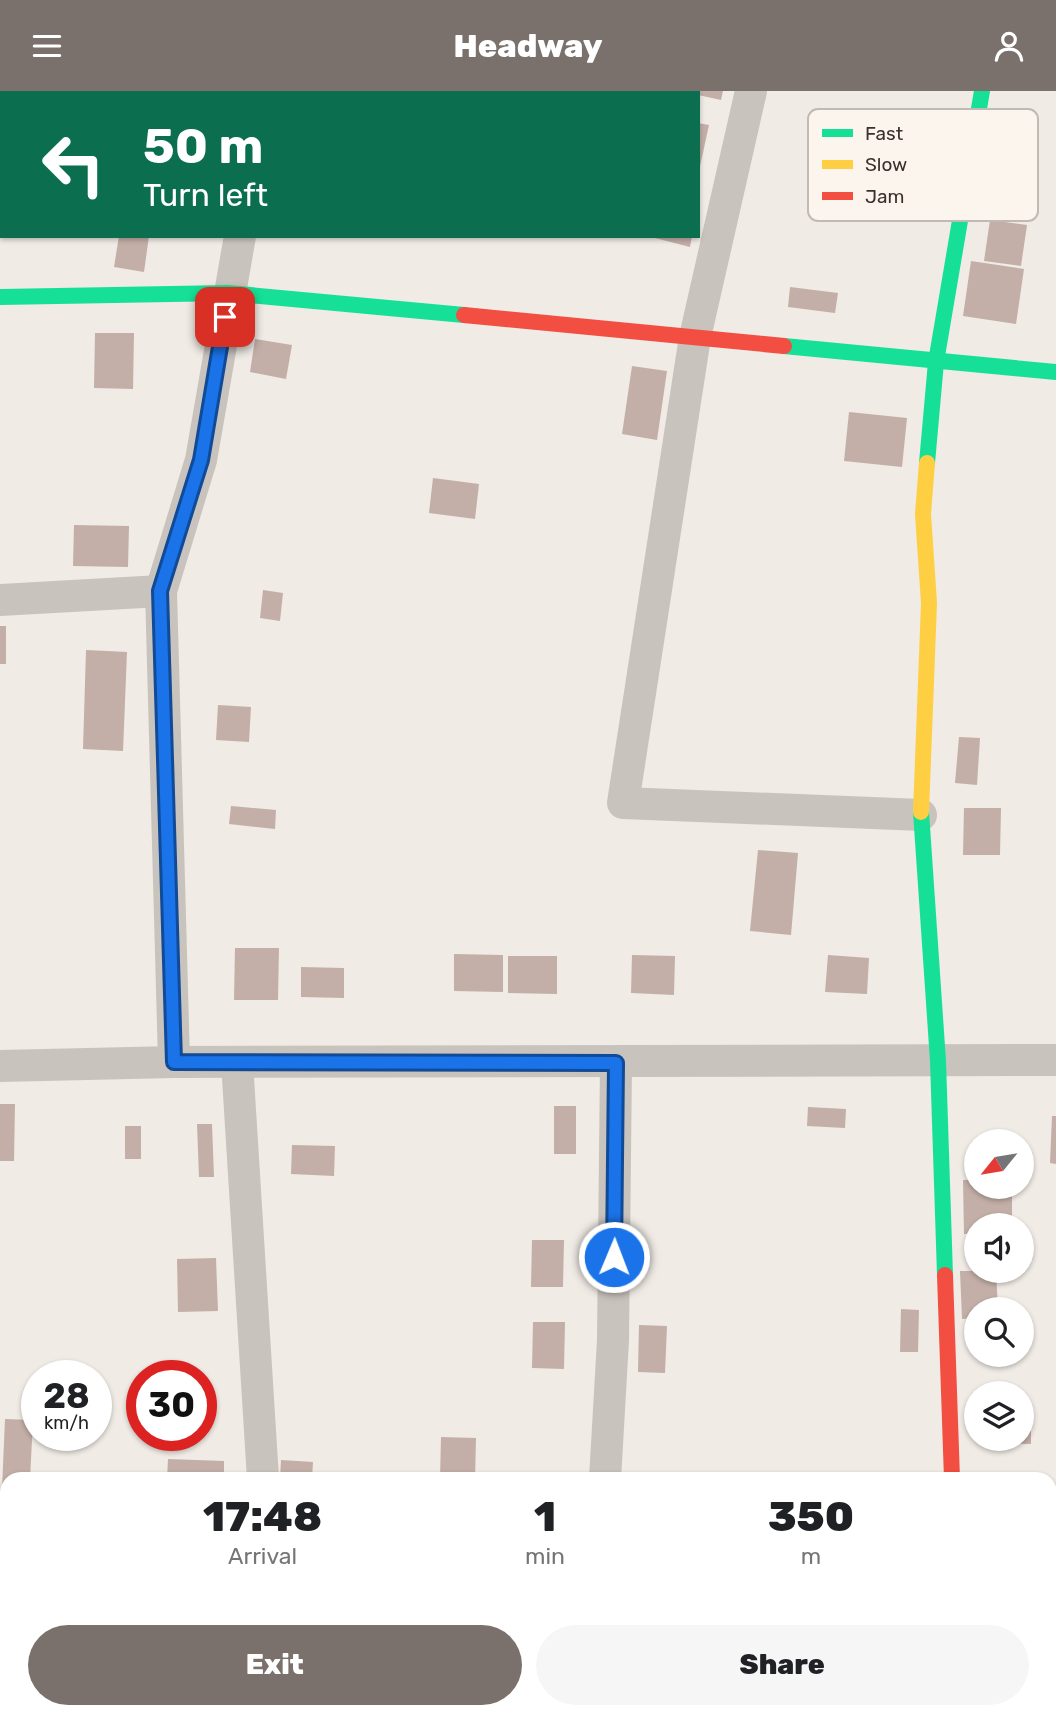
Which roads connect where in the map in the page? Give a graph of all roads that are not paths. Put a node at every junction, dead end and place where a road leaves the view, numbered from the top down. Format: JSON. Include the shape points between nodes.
{"nodes":[{"id":1,"x":751,"y":91,"type":"edge"},
{"id":2,"x":982,"y":91,"type":"edge"},
{"id":3,"x":979,"y":109,"type":"edge"},
{"id":4,"x":960,"y":221,"type":"edge"},
{"id":5,"x":240,"y":238,"type":"edge"},
{"id":6,"x":228,"y":293,"type":"junction"},
{"id":7,"x":0,"y":297,"type":"edge"},
{"id":8,"x":695,"y":337,"type":"junction"},
{"id":9,"x":936,"y":362,"type":"junction"},
{"id":10,"x":1056,"y":372,"type":"edge"},
{"id":11,"x":160,"y":591,"type":"junction"},
{"id":12,"x":0,"y":600,"type":"edge"},
{"id":13,"x":920,"y":815,"type":"junction"},
{"id":14,"x":938,"y":1061,"type":"junction"},
{"id":15,"x":1056,"y":1061,"type":"edge"},
{"id":16,"x":174,"y":1062,"type":"junction"},
{"id":17,"x":237,"y":1062,"type":"junction"},
{"id":18,"x":616,"y":1063,"type":"junction"},
{"id":19,"x":0,"y":1066,"type":"edge"},
{"id":20,"x":262,"y":1472,"type":"edge"},
{"id":21,"x":605,"y":1472,"type":"edge"},
{"id":22,"x":952,"y":1472,"type":"edge"}],
"edges":[{"from":1,"to":8,"type":"street"},
{"from":2,"to":3,"type":"street"},
{"from":4,"to":9,"type":"street"},
{"from":5,"to":6,"type":"street"},
{"from":6,"to":7,"type":"street"},
{"from":6,"to":8,"type":"street"},
{"from":6,"to":11,"type":"street","via":[[201,460]]},
{"from":8,"to":9,"type":"street"},
{"from":8,"to":13,"type":"street","via":[[623,803]]},
{"from":9,"to":10,"type":"street"},
{"from":9,"to":13,"type":"street","via":[[923,514],[929,603]]},
{"from":11,"to":12,"type":"street"},
{"from":11,"to":16,"type":"street"},
{"from":13,"to":14,"type":"street"},
{"from":14,"to":15,"type":"street"},
{"from":14,"to":18,"type":"street"},
{"from":14,"to":22,"type":"street"},
{"from":16,"to":17,"type":"street"},
{"from":16,"to":19,"type":"street"},
{"from":17,"to":18,"type":"street"},
{"from":17,"to":20,"type":"street"},
{"from":18,"to":21,"type":"street","via":[[613,1341]]}]}
